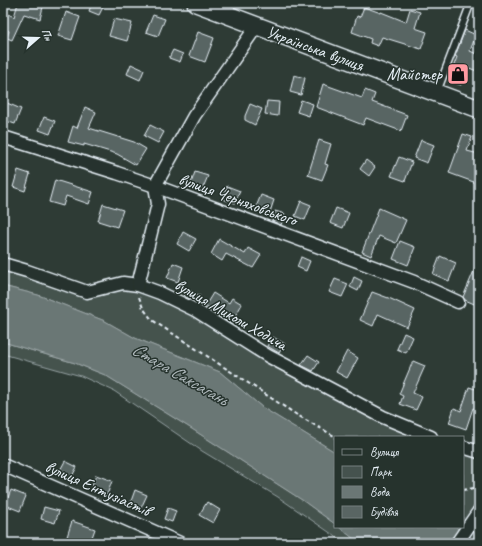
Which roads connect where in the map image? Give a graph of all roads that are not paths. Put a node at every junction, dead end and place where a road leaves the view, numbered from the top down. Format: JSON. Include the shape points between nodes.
{"nodes":[{"id":1,"x":196,"y":3,"type":"edge"},
{"id":2,"x":465,"y":3,"type":"edge"},
{"id":3,"x":256,"y":26,"type":"junction"},
{"id":4,"x":437,"y":94,"type":"junction"},
{"id":5,"x":479,"y":109,"type":"edge"},
{"id":6,"x":3,"y":137,"type":"edge"},
{"id":7,"x":155,"y":186,"type":"junction"},
{"id":8,"x":3,"y":264,"type":"edge"},
{"id":9,"x":138,"y":285,"type":"junction"},
{"id":10,"x":458,"y":302,"type":"dead end"},
{"id":11,"x":429,"y":436,"type":"edge"},
{"id":12,"x":464,"y":447,"type":"edge"},
{"id":13,"x":479,"y":452,"type":"edge"},
{"id":14,"x":3,"y":465,"type":"edge"},
{"id":15,"x":479,"y":512,"type":"edge"},
{"id":16,"x":180,"y":543,"type":"edge"},
{"id":17,"x":457,"y":543,"type":"edge"}],
"edges":[{"from":1,"to":3,"type":"street","name":"Українська вулиця"},
{"from":2,"to":4,"type":"lane","via":[[470,5]]},
{"from":3,"to":4,"type":"street","name":"Українська вулиця"},
{"from":3,"to":7,"type":"street","via":[[194,116]]},
{"from":4,"to":5,"type":"street","name":"Українська вулиця"},
{"from":6,"to":7,"type":"street","name":"вулиця Черняховського"},
{"from":7,"to":9,"type":"street","via":[[158,204]]},
{"from":7,"to":10,"type":"street","name":"вулиця Черняховського","via":[[414,282]]},
{"from":8,"to":9,"type":"street","name":"вулиця Миколи Ходича","via":[[87,292],[123,283]]},
{"from":9,"to":11,"type":"street","name":"вулиця Миколи Ходича","via":[[195,310],[268,356],[383,417]]},
{"from":12,"to":13,"type":"street"},
{"from":14,"to":16,"type":"street","name":"вулиця Ентузіастів"},
{"from":15,"to":17,"type":"street"}]}
